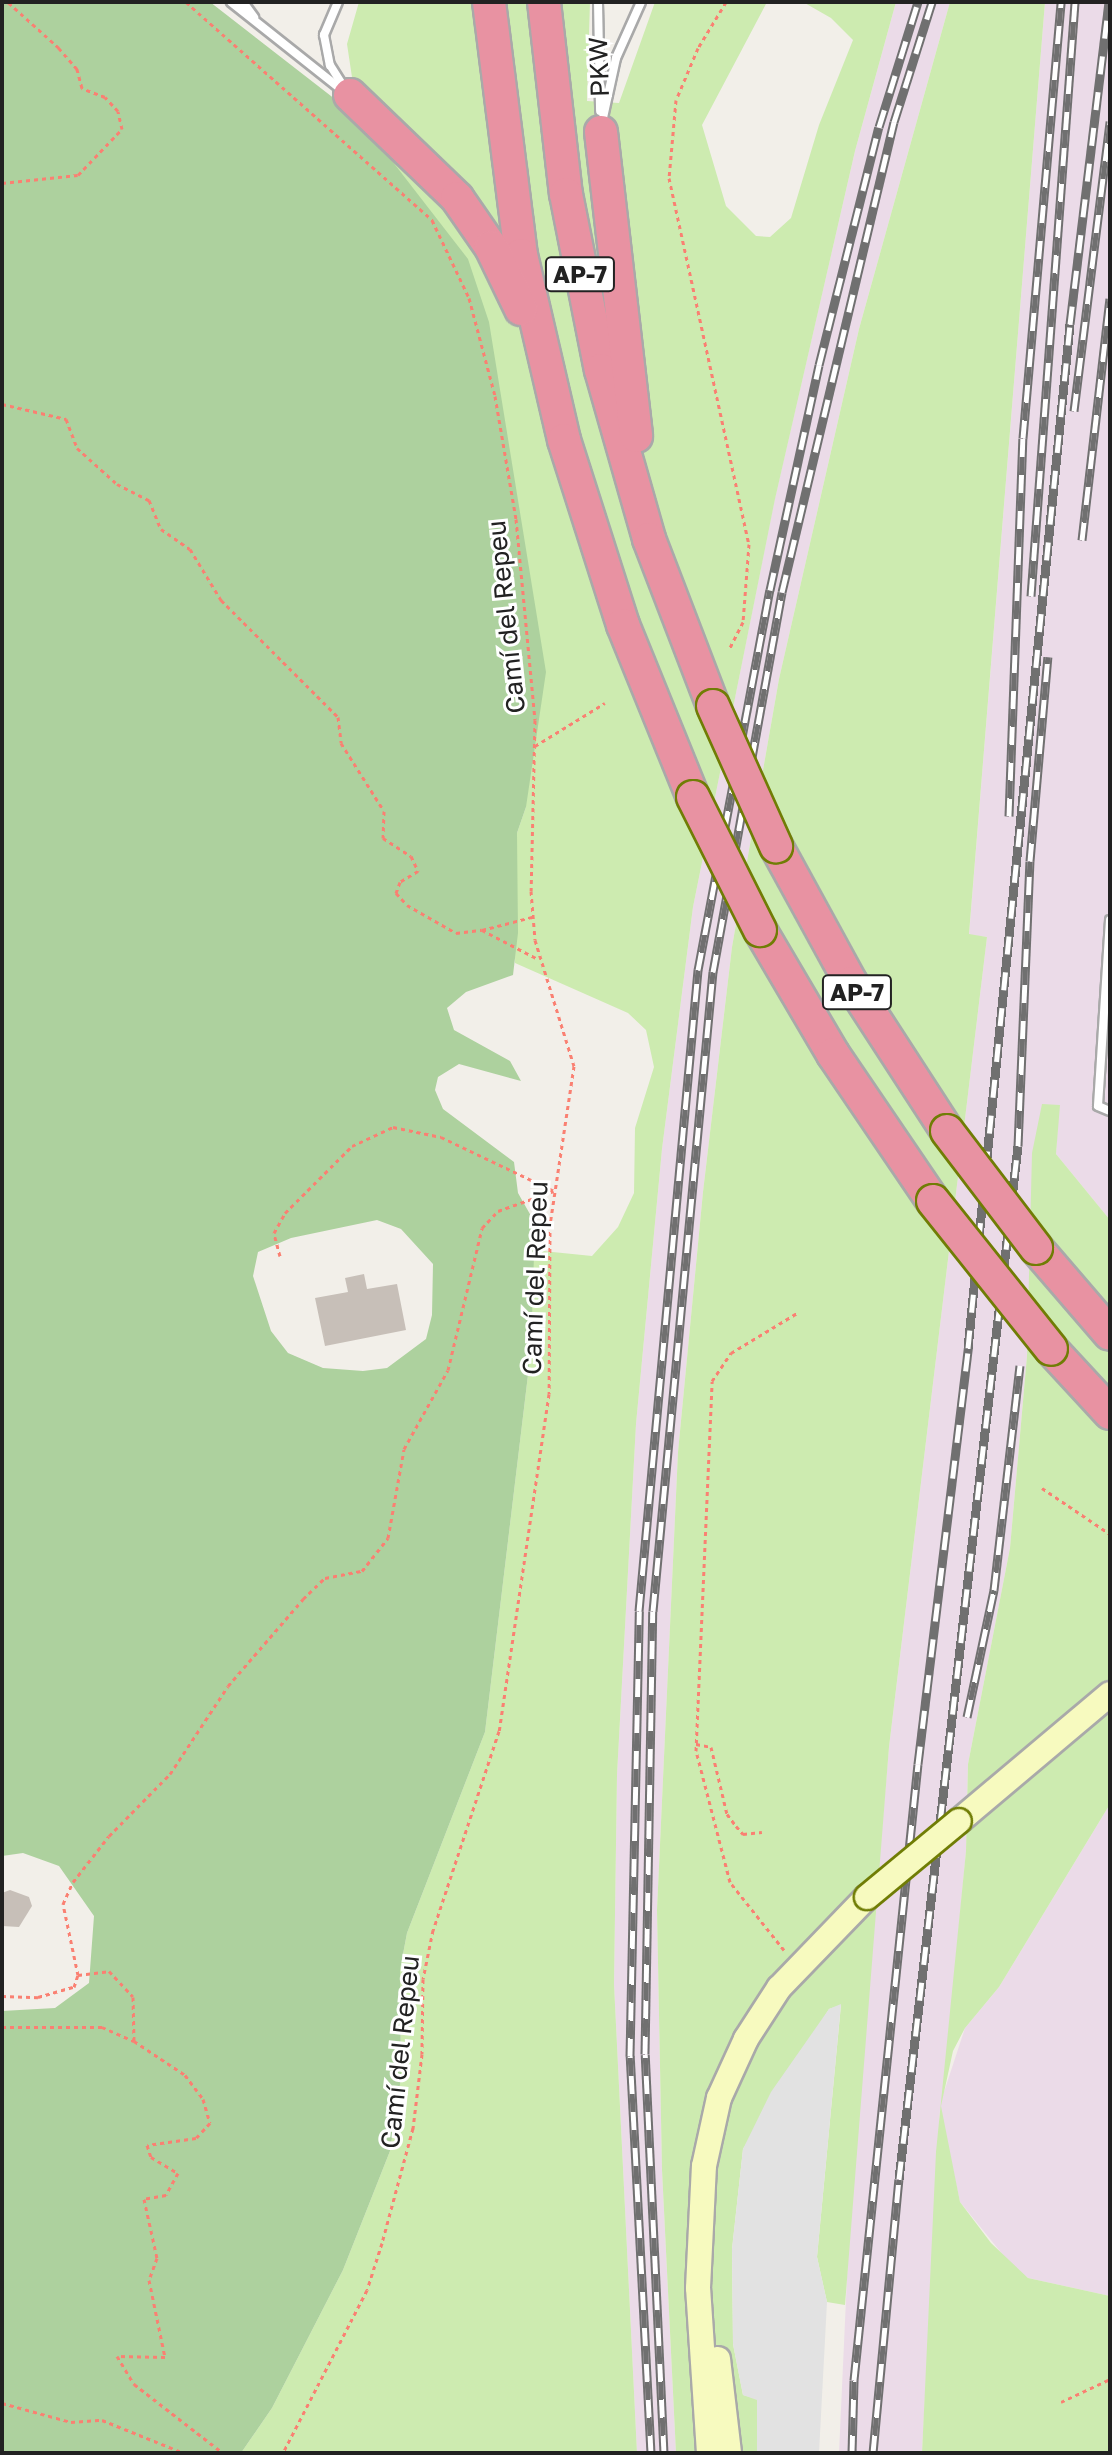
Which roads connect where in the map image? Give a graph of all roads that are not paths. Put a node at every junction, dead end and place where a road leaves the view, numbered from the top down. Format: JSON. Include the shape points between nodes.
{"nodes":[{"id":1,"x":231,"y":2,"type":"edge"},
{"id":2,"x":243,"y":2,"type":"edge"},
{"id":3,"x":338,"y":2,"type":"edge"},
{"id":4,"x":489,"y":2,"type":"edge"},
{"id":5,"x":544,"y":2,"type":"edge"},
{"id":6,"x":598,"y":2,"type":"edge"},
{"id":7,"x":641,"y":2,"type":"edge"},
{"id":8,"x":331,"y":7,"type":"edge"},
{"id":9,"x":267,"y":33,"type":"junction"},
{"id":10,"x":350,"y":95,"type":"junction"},
{"id":11,"x":601,"y":132,"type":"junction"},
{"id":12,"x":542,"y":347,"type":"junction"},
{"id":13,"x":649,"y":539,"type":"junction"},
{"id":14,"x":1110,"y":920,"type":"edge"},
{"id":15,"x":1110,"y":1111,"type":"edge"},
{"id":16,"x":1110,"y":1334,"type":"edge"},
{"id":17,"x":1110,"y":1413,"type":"edge"},
{"id":18,"x":1110,"y":1694,"type":"edge"},
{"id":19,"x":701,"y":2238,"type":"junction"},
{"id":20,"x":704,"y":2374,"type":"junction"},
{"id":21,"x":726,"y":2424,"type":"junction"},
{"id":22,"x":709,"y":2453,"type":"edge"},
{"id":23,"x":719,"y":2453,"type":"edge"},
{"id":24,"x":729,"y":2453,"type":"edge"},
{"id":25,"x":743,"y":2453,"type":"edge"}],
"edges":[{"from":1,"to":9,"type":"lane"},
{"from":2,"to":9,"type":"lane"},
{"from":3,"to":8,"type":"lane"},
{"from":4,"to":12,"type":"highway","number":"AP-7","via":[[506,162]]},
{"from":5,"to":13,"type":"highway","number":"AP-7","via":[[553,107],[581,282]]},
{"from":6,"to":11,"type":"lane","name":"PKW"},
{"from":7,"to":11,"type":"lane","via":[[616,58]]},
{"from":8,"to":10,"type":"lane","via":[[325,48]]},
{"from":9,"to":10,"type":"lane"},
{"from":10,"to":12,"type":"highway","via":[[476,222]]},
{"from":11,"to":13,"type":"highway"},
{"from":12,"to":17,"type":"highway","number":"AP-7","bridge":true,"via":[[590,532],[693,797],[760,930],[833,1054],[933,1201],[1051,1349]]},
{"from":13,"to":16,"type":"highway","number":"AP-7","bridge":true,"via":[[713,706],[776,846],[851,983],[947,1131]]},
{"from":14,"to":15,"type":"lane","via":[[1098,1106]]},
{"from":18,"to":19,"type":"street","bridge":true,"via":[[867,1897],[797,1965],[760,2013],[719,2098],[704,2166]]},
{"from":19,"to":20,"type":"street","via":[[698,2288]]},
{"from":19,"to":21,"type":"street"},
{"from":20,"to":22,"type":"street"},
{"from":20,"to":23,"type":"street","via":[[712,2382]]},
{"from":21,"to":24,"type":"street"},
{"from":21,"to":25,"type":"street"}]}
